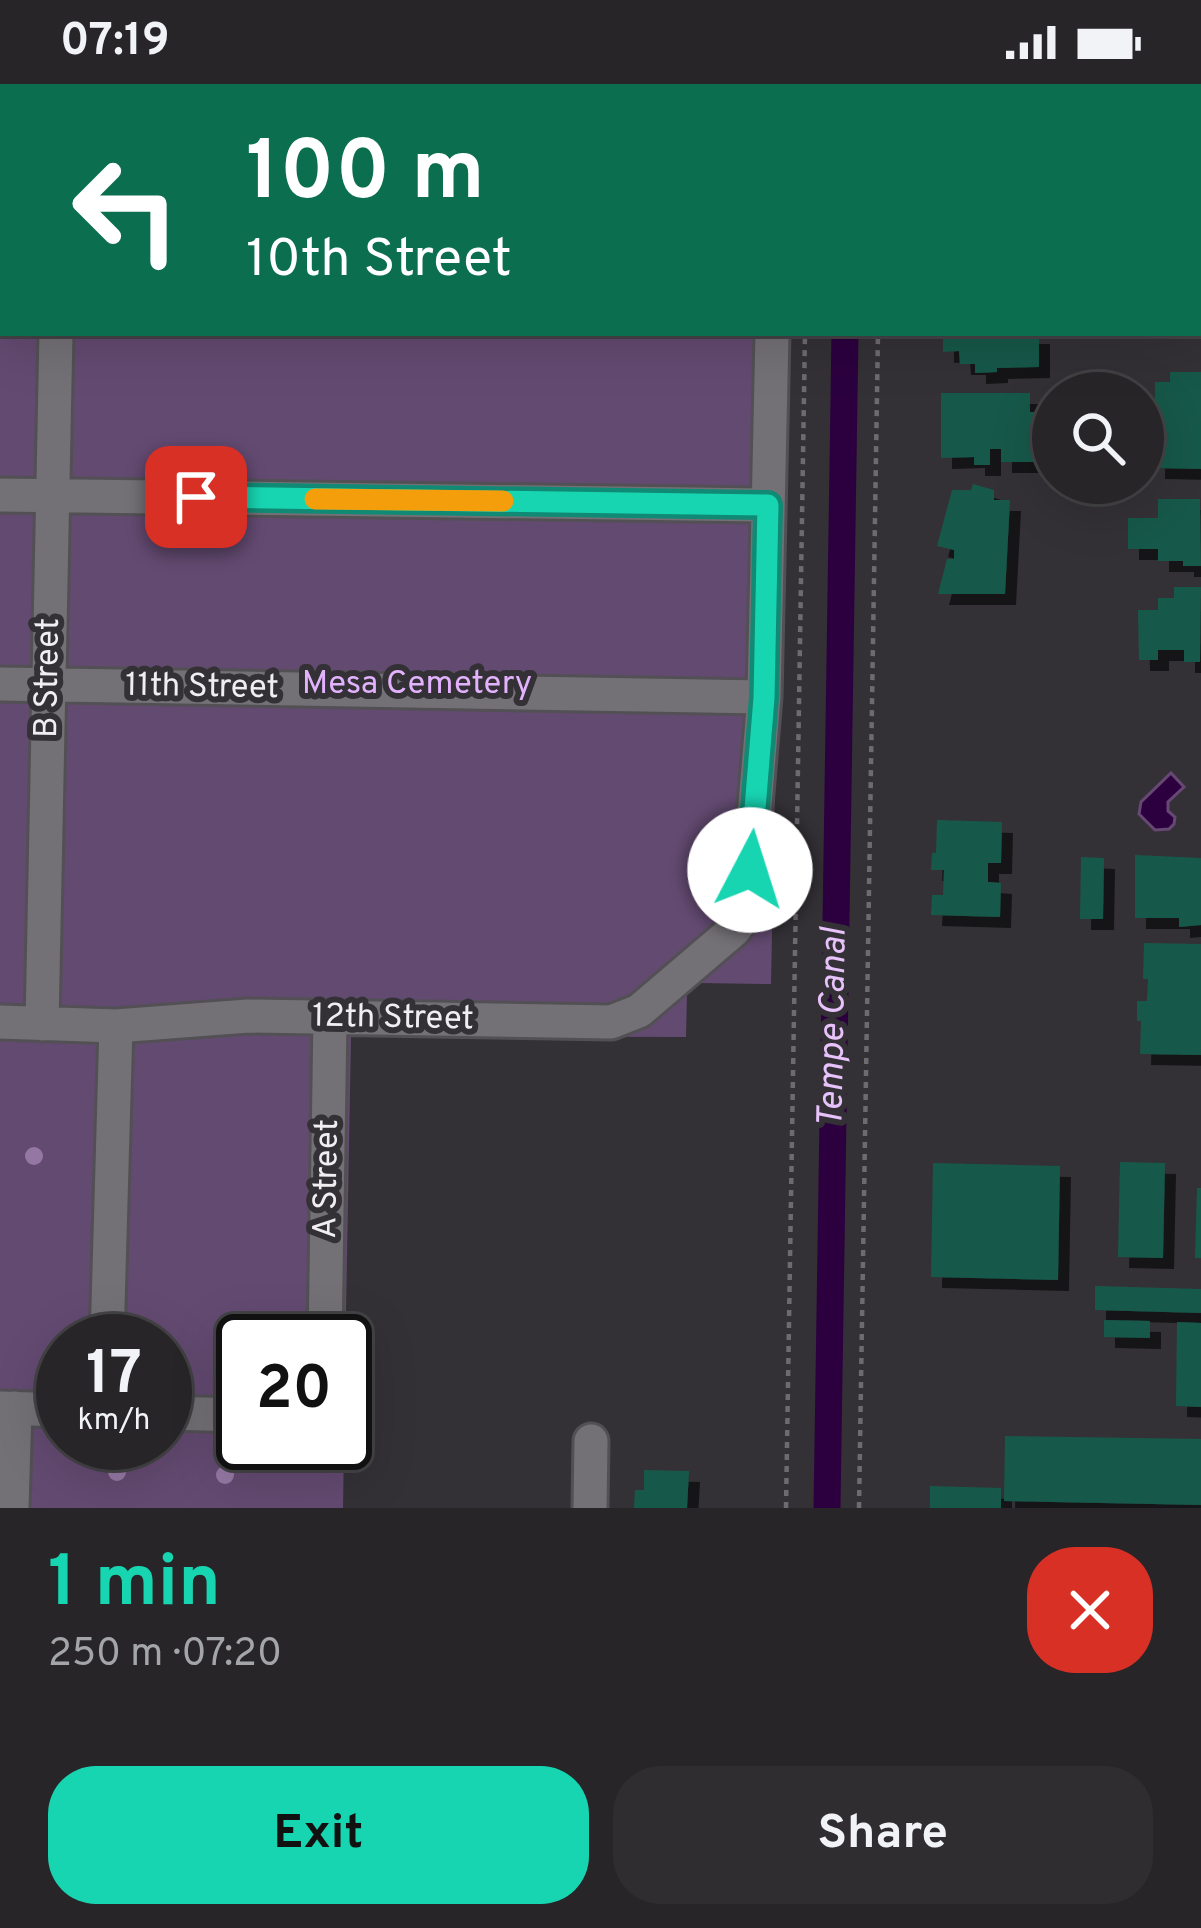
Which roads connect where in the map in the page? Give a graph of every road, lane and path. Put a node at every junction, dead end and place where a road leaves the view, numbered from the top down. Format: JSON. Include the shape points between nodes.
{"nodes":[{"id":1,"x":56,"y":336,"type":"edge"},
{"id":2,"x":772,"y":336,"type":"edge"},
{"id":3,"x":805,"y":336,"type":"edge"},
{"id":4,"x":878,"y":336,"type":"edge"},
{"id":5,"x":0,"y":495,"type":"edge"},
{"id":6,"x":53,"y":496,"type":"junction"},
{"id":7,"x":768,"y":505,"type":"junction"},
{"id":8,"x":0,"y":684,"type":"edge"},
{"id":9,"x":49,"y":685,"type":"junction"},
{"id":10,"x":764,"y":698,"type":"junction"},
{"id":11,"x":330,"y":1018,"type":"junction"},
{"id":12,"x":0,"y":1022,"type":"edge"},
{"id":13,"x":42,"y":1024,"type":"junction"},
{"id":14,"x":116,"y":1025,"type":"junction"},
{"id":15,"x":108,"y":1314,"type":"edge"},
{"id":16,"x":325,"y":1314,"type":"edge"},
{"id":17,"x":8,"y":1408,"type":"edge"},
{"id":18,"x":591,"y":1441,"type":"dead end"},
{"id":19,"x":12,"y":1508,"type":"edge"},
{"id":20,"x":590,"y":1508,"type":"edge"},
{"id":21,"x":786,"y":1508,"type":"edge"},
{"id":22,"x":859,"y":1508,"type":"edge"}],
"edges":[{"from":1,"to":6,"type":"lane","name":"B Street"},
{"from":2,"to":7,"type":"lane"},
{"from":3,"to":21,"type":"path"},
{"from":4,"to":22,"type":"path"},
{"from":5,"to":6,"type":"lane"},
{"from":6,"to":7,"type":"lane"},
{"from":6,"to":9,"type":"lane","name":"B Street"},
{"from":7,"to":10,"type":"lane"},
{"from":8,"to":9,"type":"lane","name":"11th Street"},
{"from":9,"to":10,"type":"lane","name":"11th Street"},
{"from":9,"to":13,"type":"lane","name":"B Street"},
{"from":10,"to":11,"type":"lane","name":"12th Street","via":[[746,913],[639,1011],[611,1022]]},
{"from":11,"to":14,"type":"lane","name":"12th Street"},
{"from":11,"to":16,"type":"lane","name":"A Street"},
{"from":12,"to":13,"type":"lane","name":"12th Street"},
{"from":13,"to":14,"type":"lane","name":"12th Street"},
{"from":14,"to":15,"type":"lane"},
{"from":17,"to":19,"type":"lane"},
{"from":18,"to":20,"type":"lane"}]}
